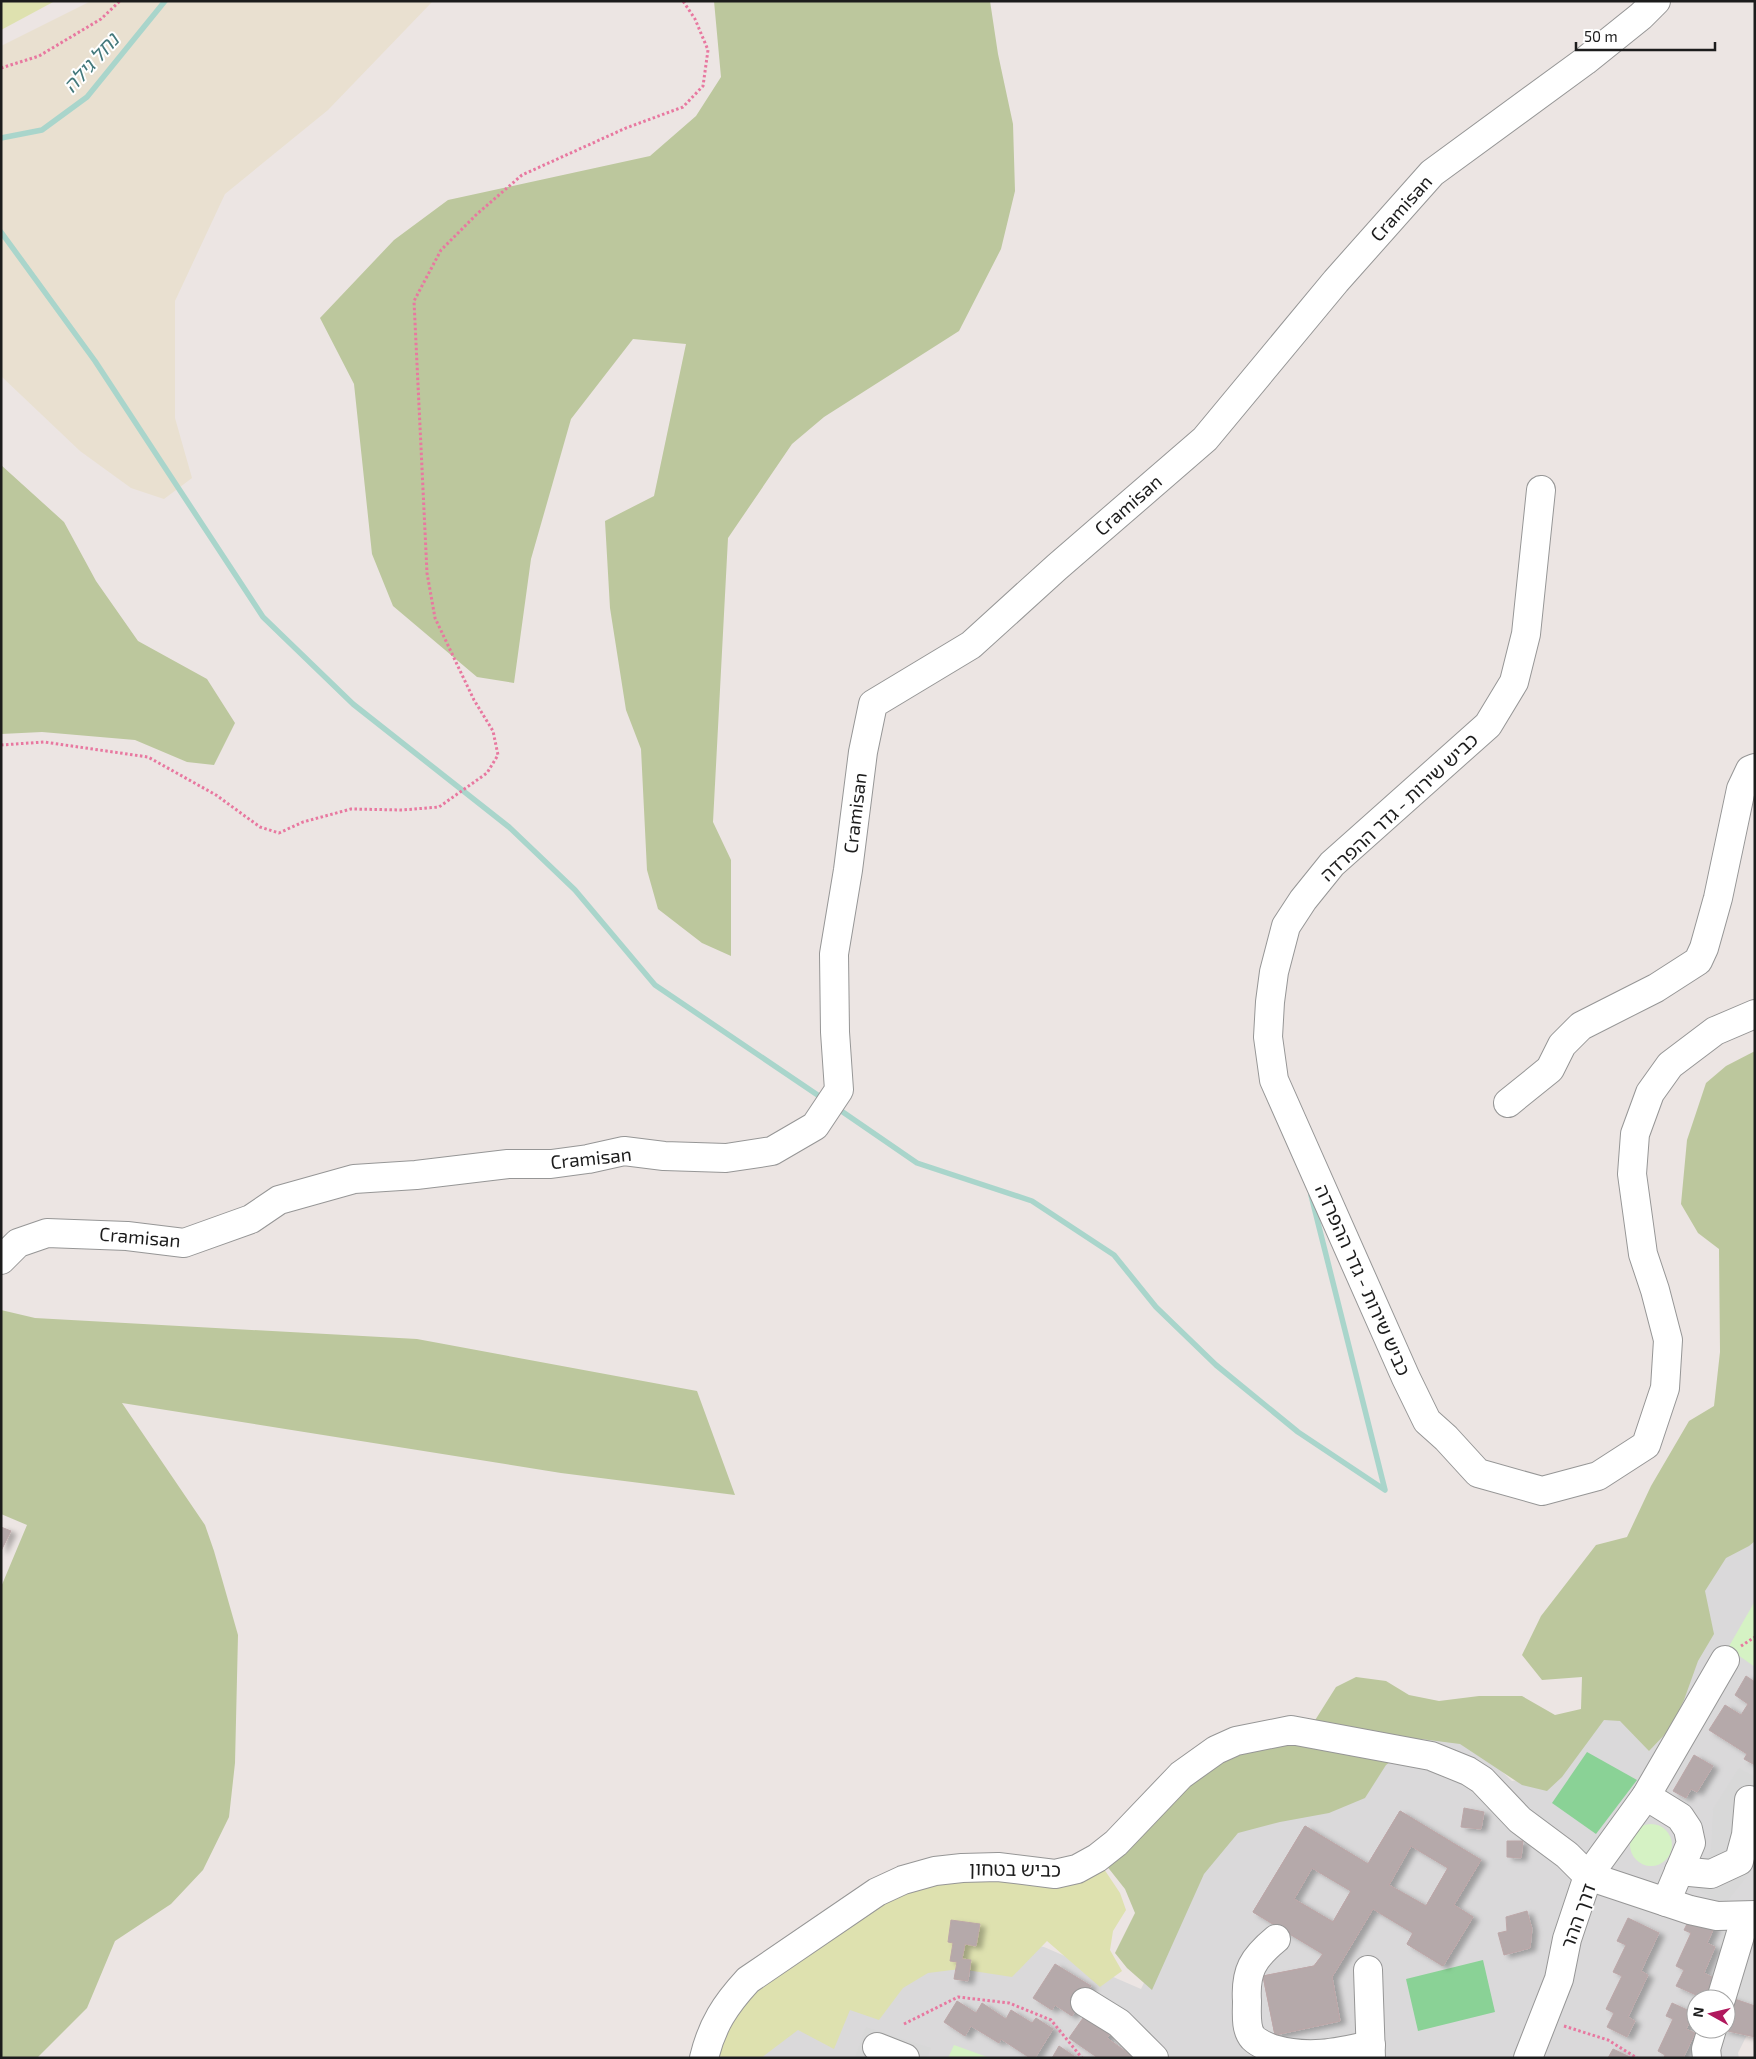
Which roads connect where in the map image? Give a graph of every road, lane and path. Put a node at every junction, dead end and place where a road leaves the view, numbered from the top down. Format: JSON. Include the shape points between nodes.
{"nodes":[{"id":1,"x":120,"y":1,"type":"edge"},
{"id":2,"x":683,"y":1,"type":"edge"},
{"id":3,"x":1656,"y":1,"type":"edge"},
{"id":4,"x":1,"y":68,"type":"edge"},
{"id":5,"x":1541,"y":490,"type":"dead end"},
{"id":6,"x":1,"y":745,"type":"edge"},
{"id":7,"x":1755,"y":768,"type":"edge"},
{"id":8,"x":1755,"y":1014,"type":"edge"},
{"id":9,"x":1508,"y":1104,"type":"dead end"},
{"id":10,"x":1,"y":1260,"type":"edge"},
{"id":11,"x":1725,"y":1660,"type":"dead end"},
{"id":12,"x":1646,"y":1796,"type":"junction"},
{"id":13,"x":1749,"y":1800,"type":"dead end"},
{"id":14,"x":1679,"y":1871,"type":"junction"},
{"id":15,"x":1588,"y":1876,"type":"junction"},
{"id":16,"x":1666,"y":1902,"type":"junction"},
{"id":17,"x":1750,"y":1916,"type":"edge"},
{"id":18,"x":1276,"y":1939,"type":"dead end"},
{"id":19,"x":1368,"y":1970,"type":"dead end"},
{"id":20,"x":1724,"y":1989,"type":"edge"},
{"id":21,"x":1085,"y":2002,"type":"dead end"},
{"id":22,"x":1544,"y":2020,"type":"junction"},
{"id":23,"x":904,"y":2024,"type":"dead end"},
{"id":24,"x":1709,"y":2039,"type":"edge"},
{"id":25,"x":877,"y":2047,"type":"dead end"},
{"id":26,"x":1371,"y":2052,"type":"edge"},
{"id":27,"x":704,"y":2058,"type":"edge"},
{"id":28,"x":905,"y":2058,"type":"edge"},
{"id":29,"x":1082,"y":2058,"type":"edge"},
{"id":30,"x":1154,"y":2058,"type":"edge"},
{"id":31,"x":1528,"y":2058,"type":"edge"},
{"id":32,"x":1636,"y":2058,"type":"edge"},
{"id":33,"x":1707,"y":2058,"type":"edge"}],
"edges":[{"from":1,"to":4,"type":"path","via":[[100,19],[39,56]]},
{"from":2,"to":6,"type":"path","via":[[695,19],[708,50],[703,86],[683,107],[626,128],[522,175],[441,250],[414,300],[427,573],[435,618],[474,700],[493,731],[498,755],[487,773],[439,807],[351,809],[304,822],[279,833],[260,827],[216,795],[148,757],[44,742]]},
{"from":3,"to":10,"type":"street","name":"Cramisan","via":[[1585,61],[1432,173],[1336,281],[1205,439],[971,645],[873,704],[834,954],[834,1032],[839,1090],[815,1126],[772,1152],[726,1158],[624,1151],[551,1164],[508,1164],[354,1179],[280,1200],[251,1219],[184,1244],[128,1236],[47,1233],[18,1243]]},
{"from":5,"to":8,"type":"street","name":"כביש שירות - גדר ההפרדה","via":[[1526,634],[1514,682],[1488,725],[1332,864],[1303,900],[1286,926],[1270,1002],[1268,1036],[1274,1080],[1427,1420],[1478,1473],[1542,1490],[1598,1476],[1646,1445],[1665,1388],[1668,1340],[1643,1254],[1632,1174],[1635,1134],[1650,1093],[1670,1065],[1715,1031]]},
{"from":7,"to":9,"type":"street","via":[[1750,770],[1741,789],[1718,898],[1698,961],[1656,988],[1581,1026],[1562,1045],[1550,1069]]},
{"from":11,"to":12,"type":"street"},
{"from":12,"to":14,"type":"street","via":[[1680,1817],[1688,1829],[1691,1843]]},
{"from":12,"to":15,"type":"street"},
{"from":13,"to":14,"type":"street","via":[[1746,1835],[1739,1861],[1711,1874]]},
{"from":14,"to":16,"type":"street"},
{"from":15,"to":16,"type":"street","name":"דרך ההר"},
{"from":15,"to":22,"type":"street","name":"דרך ההר"},
{"from":15,"to":27,"type":"street","name":"כביש בטחון","via":[[1568,1855],[1520,1820],[1482,1780],[1431,1756],[1291,1730],[1236,1741],[1216,1750],[1182,1775],[1116,1843],[1077,1869],[1056,1874],[998,1867],[935,1871],[877,1892],[748,1980],[732,1996],[716,2021]]},
{"from":16,"to":17,"type":"street","name":"דרך ההר","via":[[1716,1916]]},
{"from":17,"to":20,"type":"street"},
{"from":18,"to":26,"type":"street","via":[[1260,1953],[1250,1968],[1246,1987],[1252,2037],[1278,2051],[1308,2057]]},
{"from":19,"to":26,"type":"street"},
{"from":21,"to":30,"type":"street","via":[[1119,2023]]},
{"from":22,"to":31,"type":"street","name":"דרך ההר"},
{"from":22,"to":32,"type":"path","via":[[1608,2040]]},
{"from":23,"to":29,"type":"path","via":[[958,1997],[1009,2003],[1051,2020]]},
{"from":24,"to":33,"type":"street"},
{"from":25,"to":28,"type":"street"}]}
